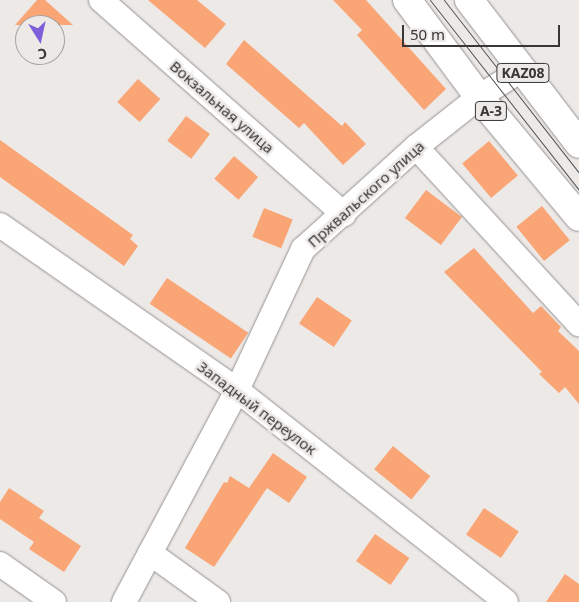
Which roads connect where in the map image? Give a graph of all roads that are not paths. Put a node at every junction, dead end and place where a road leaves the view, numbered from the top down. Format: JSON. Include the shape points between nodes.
{"nodes":[{"id":1,"x":101,"y":0,"type":"edge"},
{"id":2,"x":407,"y":0,"type":"edge"},
{"id":3,"x":469,"y":0,"type":"edge"},
{"id":4,"x":521,"y":70,"type":"junction"},
{"id":5,"x":479,"y":97,"type":"junction"},
{"id":6,"x":579,"y":144,"type":"edge"},
{"id":7,"x":416,"y":147,"type":"junction"},
{"id":8,"x":344,"y":214,"type":"junction"},
{"id":9,"x":579,"y":217,"type":"edge"},
{"id":10,"x":0,"y":225,"type":"edge"},
{"id":11,"x":579,"y":324,"type":"edge"},
{"id":12,"x":237,"y":390,"type":"junction"},
{"id":13,"x":150,"y":553,"type":"junction"},
{"id":14,"x":0,"y":564,"type":"edge"},
{"id":15,"x":54,"y":602,"type":"edge"},
{"id":16,"x":124,"y":602,"type":"edge"},
{"id":17,"x":218,"y":602,"type":"edge"},
{"id":18,"x":506,"y":602,"type":"edge"}],
"edges":[{"from":1,"to":8,"type":"street","name":"Вокзальная улица"},
{"from":2,"to":5,"type":"highway","number":"А-3"},
{"from":3,"to":4,"type":"highway","number":"KAZ08"},
{"from":4,"to":5,"type":"street","name":"Пржвальского улица"},
{"from":4,"to":6,"type":"highway","number":"KAZ08"},
{"from":5,"to":7,"type":"street","name":"Пржвальского улица"},
{"from":5,"to":9,"type":"highway","number":"А-3"},
{"from":7,"to":8,"type":"street","name":"Пржвальского улица"},
{"from":7,"to":11,"type":"street"},
{"from":8,"to":12,"type":"street","name":"Пржвальского улица","via":[[303,249]]},
{"from":10,"to":12,"type":"street","name":"Западный переулок"},
{"from":12,"to":13,"type":"street","name":"Пржвальского улица"},
{"from":12,"to":18,"type":"street","name":"Западный переулок"},
{"from":13,"to":16,"type":"street","name":"Пржвальского улица"},
{"from":13,"to":17,"type":"street"},
{"from":14,"to":15,"type":"street"}]}
